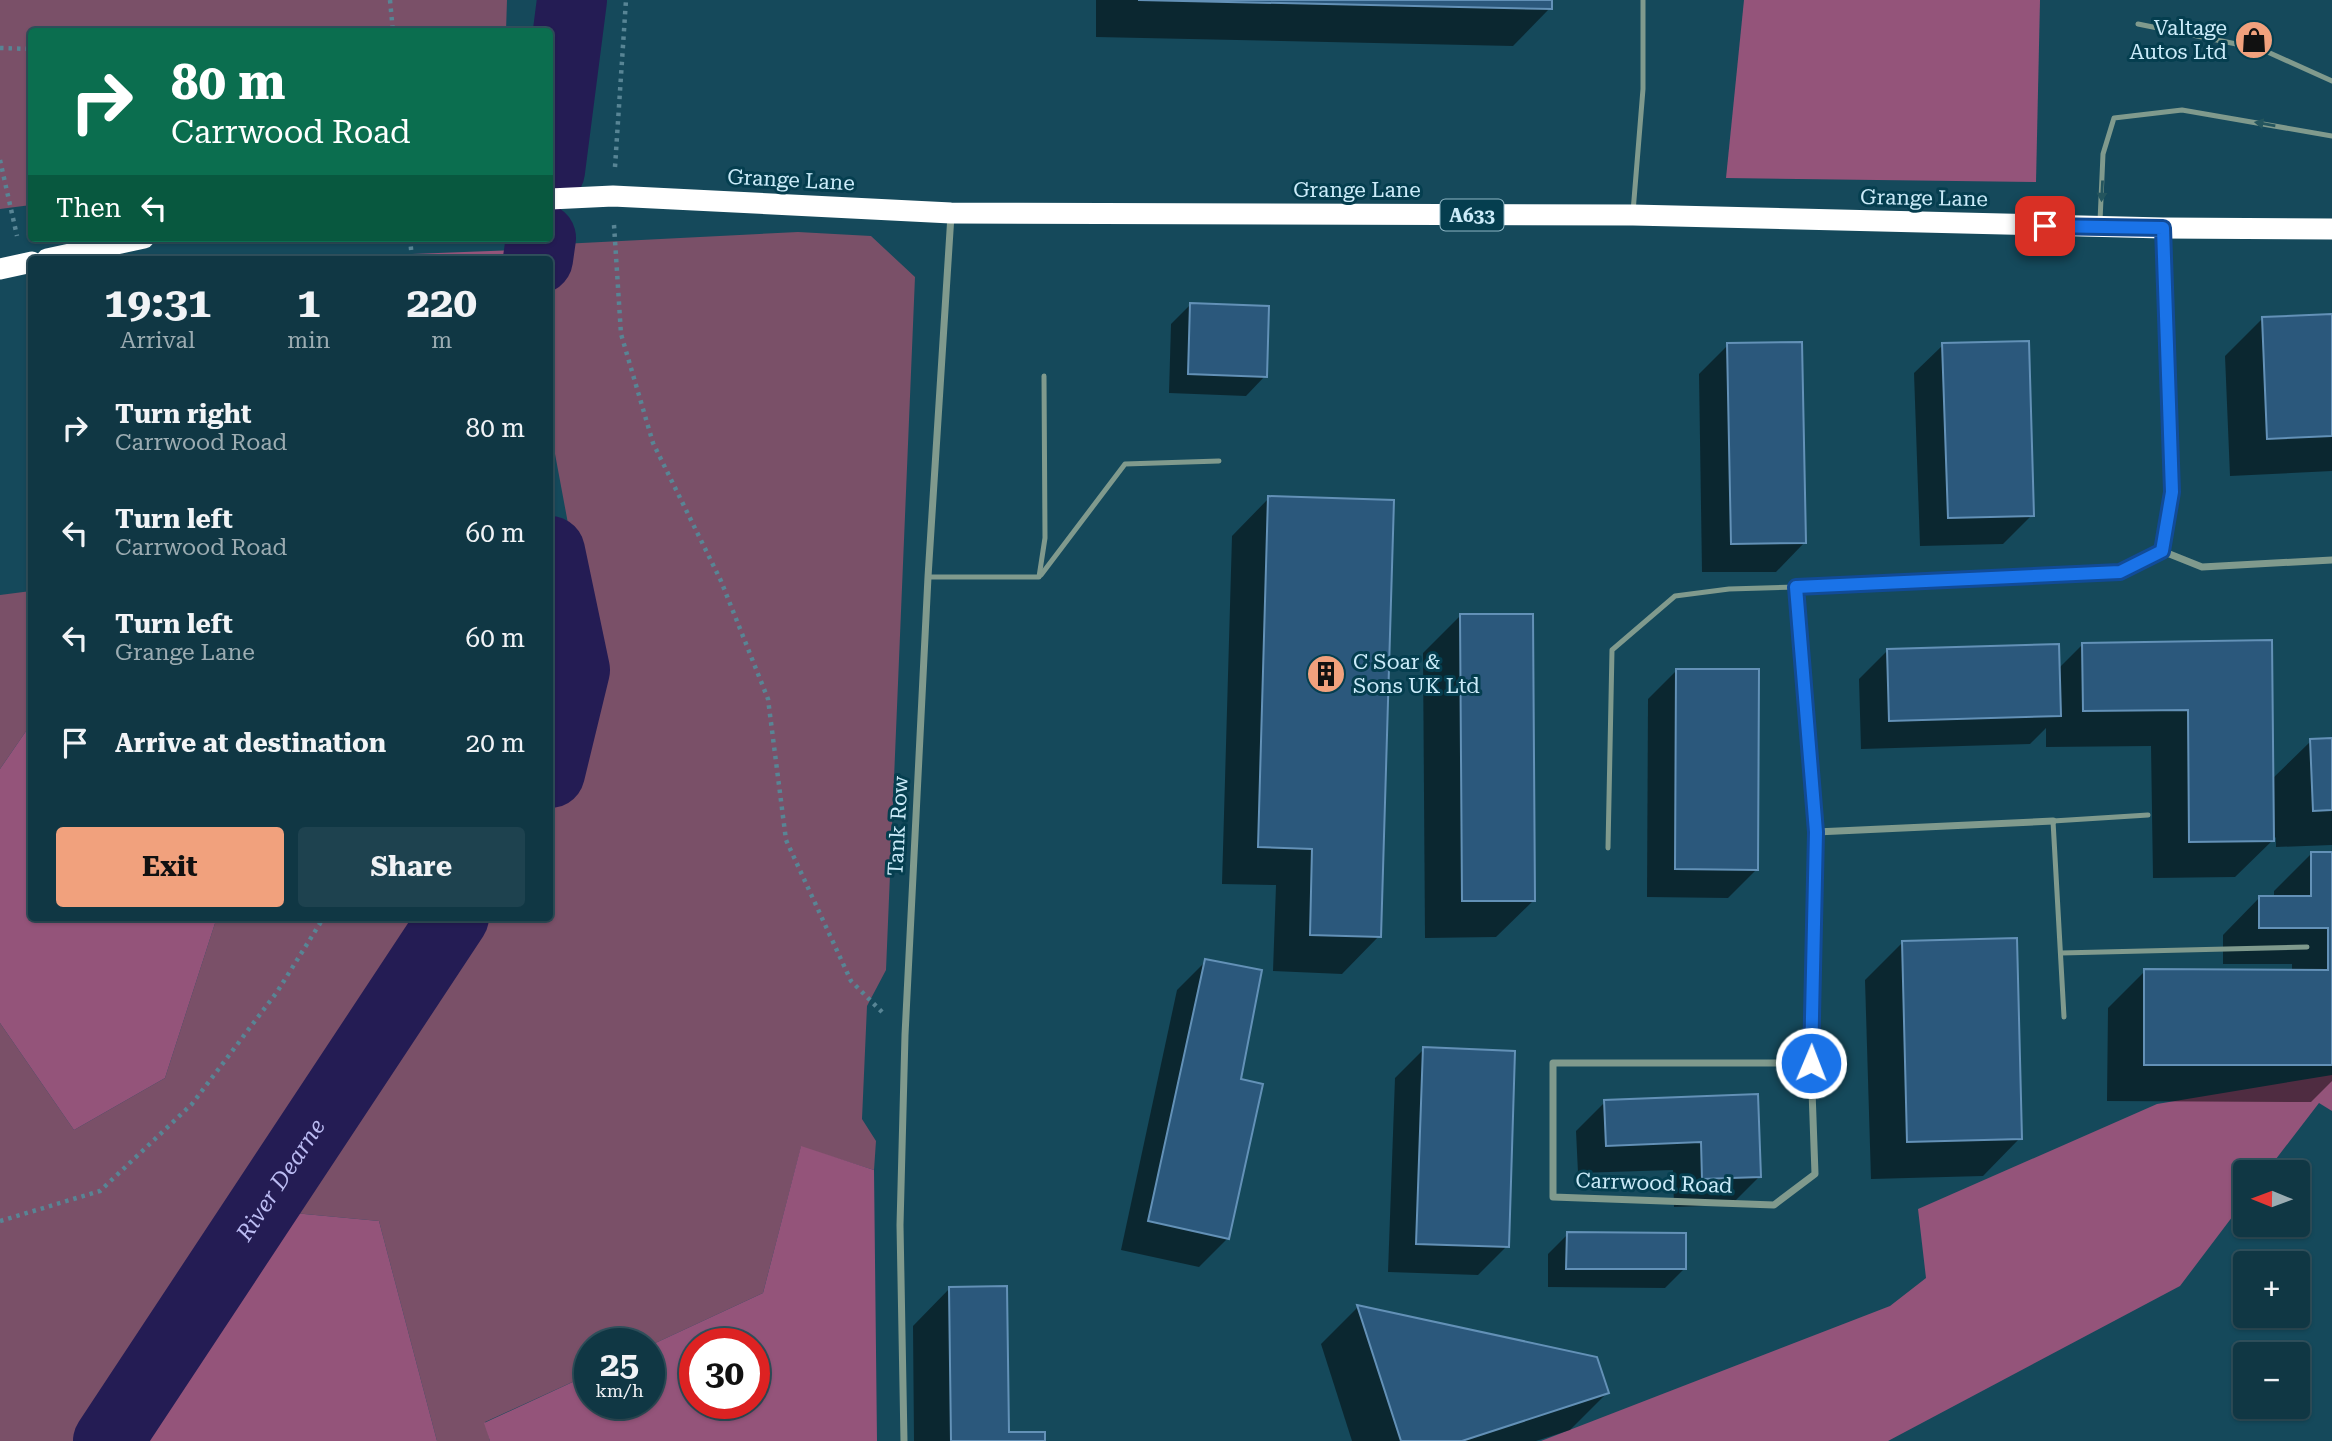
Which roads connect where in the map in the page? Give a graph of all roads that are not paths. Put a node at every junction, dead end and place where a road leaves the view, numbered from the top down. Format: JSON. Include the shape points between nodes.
{"nodes":[{"id":1,"x":1643,"y":0,"type":"edge"},
{"id":2,"x":2138,"y":24,"type":"dead end"},
{"id":3,"x":2332,"y":81,"type":"edge"},
{"id":4,"x":2332,"y":136,"type":"edge"},
{"id":5,"x":553,"y":199,"type":"edge"},
{"id":6,"x":951,"y":213,"type":"junction"},
{"id":7,"x":1633,"y":215,"type":"junction"},
{"id":8,"x":2100,"y":227,"type":"junction"},
{"id":9,"x":2163,"y":228,"type":"junction"},
{"id":10,"x":2332,"y":229,"type":"edge"},
{"id":11,"x":126,"y":242,"type":"edge"},
{"id":12,"x":61,"y":256,"type":"edge"},
{"id":13,"x":27,"y":263,"type":"edge"},
{"id":14,"x":0,"y":269,"type":"edge"},
{"id":15,"x":1044,"y":376,"type":"dead end"},
{"id":16,"x":1219,"y":461,"type":"dead end"},
{"id":17,"x":2162,"y":551,"type":"junction"},
{"id":18,"x":2332,"y":560,"type":"edge"},
{"id":19,"x":928,"y":577,"type":"junction"},
{"id":20,"x":1039,"y":577,"type":"junction"},
{"id":21,"x":1796,"y":587,"type":"junction"},
{"id":22,"x":2148,"y":815,"type":"dead end"},
{"id":23,"x":2053,"y":821,"type":"junction"},
{"id":24,"x":1816,"y":832,"type":"junction"},
{"id":25,"x":1608,"y":848,"type":"dead end"},
{"id":26,"x":2307,"y":947,"type":"dead end"},
{"id":27,"x":2061,"y":953,"type":"junction"},
{"id":28,"x":2064,"y":1017,"type":"dead end"},
{"id":29,"x":1811,"y":1063,"type":"junction"},
{"id":30,"x":904,"y":1441,"type":"edge"}],
"edges":[{"from":1,"to":7,"type":"lane","via":[[1643,89]]},
{"from":2,"to":3,"type":"lane","via":[[2261,49]]},
{"from":4,"to":8,"type":"lane","one_way":true,"via":[[2182,110],[2113,118],[2103,154]]},
{"from":5,"to":6,"type":"highway","name":"Grange Lane","number":"A633","via":[[613,196]]},
{"from":6,"to":7,"type":"highway","name":"Grange Lane","number":"A633"},
{"from":6,"to":19,"type":"street","name":"Tank Row"},
{"from":7,"to":8,"type":"highway","name":"Grange Lane","number":"A633"},
{"from":8,"to":9,"type":"highway","name":"Grange Lane","number":"A633"},
{"from":9,"to":10,"type":"highway","name":"Grange Lane","number":"A633"},
{"from":9,"to":17,"type":"street","via":[[2172,492]]},
{"from":11,"to":12,"type":"highway"},
{"from":13,"to":14,"type":"highway"},
{"from":15,"to":20,"type":"lane","via":[[1045,524]]},
{"from":16,"to":20,"type":"lane","via":[[1125,464]]},
{"from":17,"to":18,"type":"street","via":[[2203,567]]},
{"from":17,"to":21,"type":"street","via":[[2120,572]]},
{"from":19,"to":20,"type":"lane"},
{"from":19,"to":30,"type":"street","name":"Tank Row","via":[[905,1035],[900,1225]]},
{"from":21,"to":24,"type":"street","name":"Carrwood Road"},
{"from":21,"to":25,"type":"lane","via":[[1675,596],[1612,650]]},
{"from":22,"to":23,"type":"lane"},
{"from":23,"to":24,"type":"street"},
{"from":23,"to":27,"type":"lane"},
{"from":24,"to":29,"type":"street","name":"Carrwood Road"},
{"from":26,"to":27,"type":"lane"},
{"from":27,"to":28,"type":"lane"},
{"from":29,"to":29,"type":"street","name":"Carrwood Road","via":[[1815,1174],[1774,1205],[1553,1197],[1553,1063]]}]}
